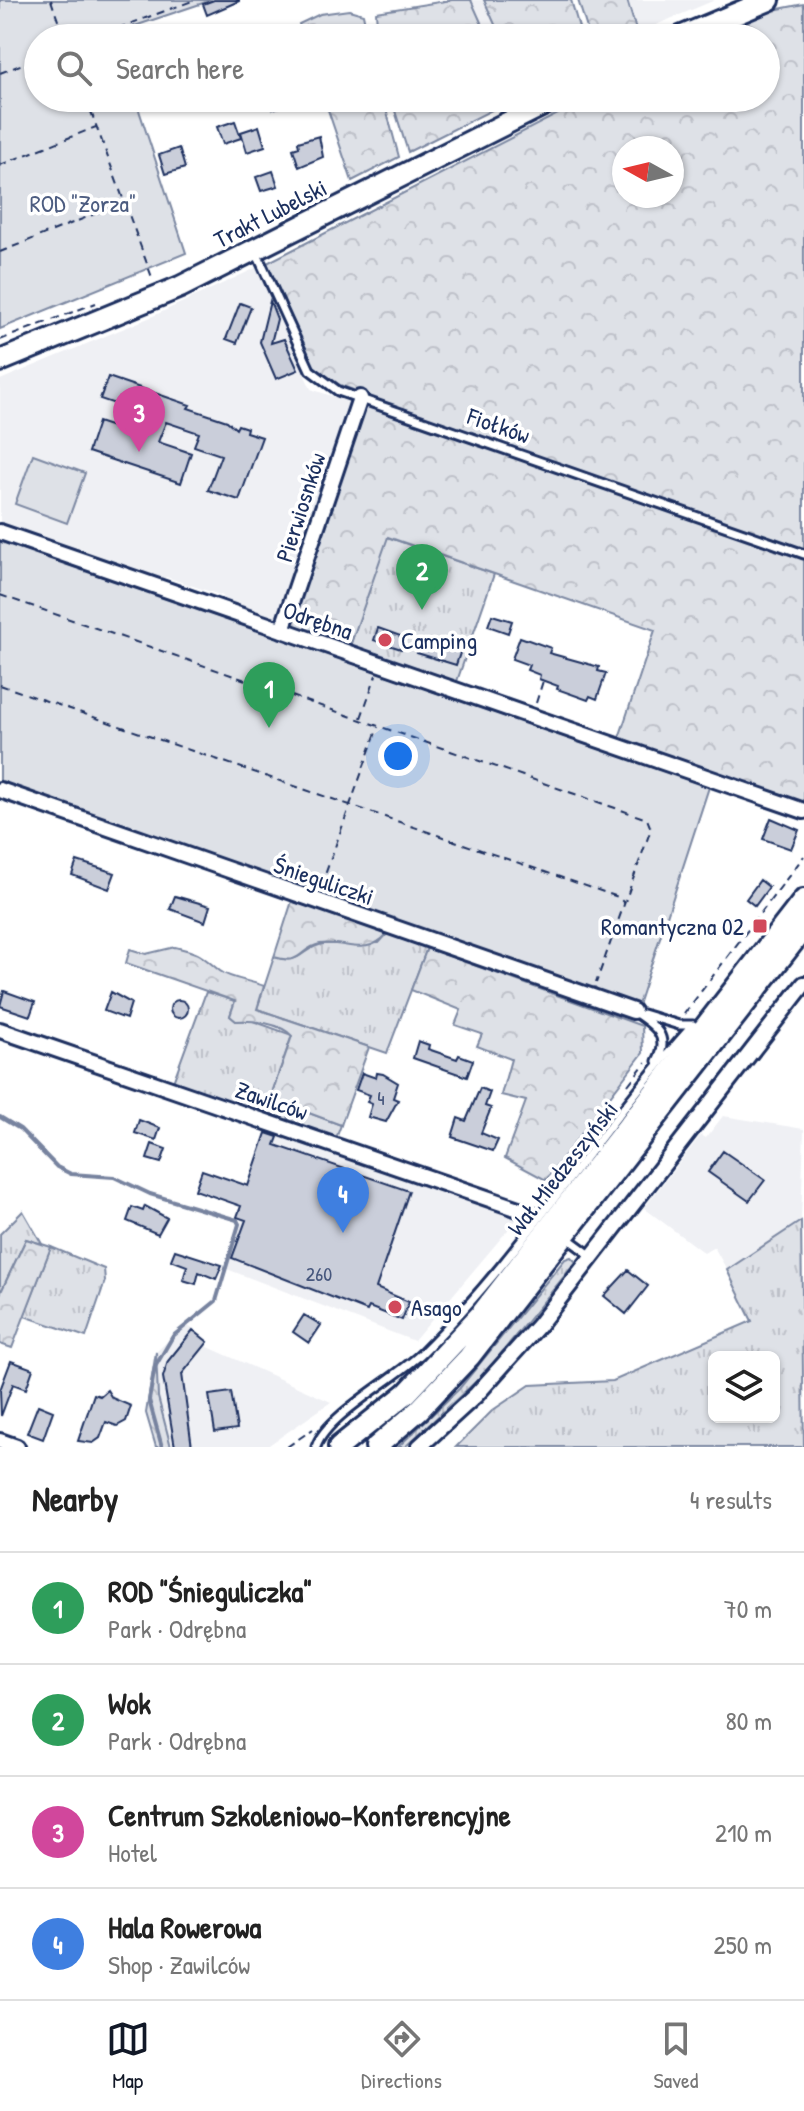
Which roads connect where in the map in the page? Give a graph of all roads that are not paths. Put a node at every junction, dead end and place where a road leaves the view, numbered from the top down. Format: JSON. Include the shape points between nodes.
{"nodes":[{"id":1,"x":769,"y":0,"type":"edge"},
{"id":2,"x":712,"y":24,"type":"edge"},
{"id":3,"x":529,"y":112,"type":"edge"},
{"id":4,"x":255,"y":250,"type":"junction"},
{"id":5,"x":0,"y":361,"type":"edge"},
{"id":6,"x":360,"y":398,"type":"junction"},
{"id":7,"x":0,"y":532,"type":"edge"},
{"id":8,"x":804,"y":554,"type":"edge"},
{"id":9,"x":282,"y":630,"type":"junction"},
{"id":10,"x":0,"y":790,"type":"edge"},
{"id":11,"x":804,"y":811,"type":"edge"},
{"id":12,"x":804,"y":900,"type":"edge"},
{"id":13,"x":804,"y":928,"type":"edge"},
{"id":14,"x":804,"y":984,"type":"edge"},
{"id":15,"x":633,"y":1011,"type":"junction"},
{"id":16,"x":699,"y":1026,"type":"junction"},
{"id":17,"x":0,"y":1030,"type":"edge"},
{"id":18,"x":652,"y":1071,"type":"junction"},
{"id":19,"x":536,"y":1214,"type":"junction"},
{"id":20,"x":564,"y":1236,"type":"junction"},
{"id":21,"x":593,"y":1257,"type":"junction"},
{"id":22,"x":0,"y":1441,"type":"edge"},
{"id":23,"x":17,"y":1447,"type":"edge"},
{"id":24,"x":316,"y":1447,"type":"edge"},
{"id":25,"x":339,"y":1447,"type":"edge"},
{"id":26,"x":376,"y":1447,"type":"edge"},
{"id":27,"x":419,"y":1447,"type":"edge"}],
"edges":[{"from":1,"to":2,"type":"main road"},
{"from":3,"to":4,"type":"main road","name":"Trakt Lubelski"},
{"from":4,"to":5,"type":"main road","name":"Trakt Lubelski","via":[[142,304]]},
{"from":4,"to":6,"type":"lane","name":"Fiołków","via":[[310,370],[338,391]]},
{"from":6,"to":8,"type":"lane","name":"Fiołków"},
{"from":6,"to":9,"type":"street","name":"Pierwiosnków"},
{"from":7,"to":9,"type":"street","name":"Odrębna"},
{"from":9,"to":11,"type":"street","name":"Odrębna"},
{"from":10,"to":15,"type":"street","name":"Śnieguliczki"},
{"from":12,"to":16,"type":"main road","name":"Wał Miedzeszyński"},
{"from":13,"to":20,"type":"main road","name":"Wał Miedzeszyński"},
{"from":14,"to":21,"type":"street"},
{"from":15,"to":16,"type":"lane"},
{"from":15,"to":18,"type":"lane","via":[[658,1028],[663,1041]]},
{"from":16,"to":18,"type":"lane"},
{"from":16,"to":25,"type":"main road","name":"Wał Miedzeszyński","via":[[464,1335],[407,1393]]},
{"from":17,"to":19,"type":"street","name":"Zawilców"},
{"from":18,"to":19,"type":"lane"},
{"from":19,"to":24,"type":"lane","via":[[423,1352],[393,1380],[328,1424]]},
{"from":20,"to":21,"type":"lane"},
{"from":20,"to":26,"type":"main road","name":"Wał Miedzeszyński","via":[[458,1369]]},
{"from":21,"to":27,"type":"street","via":[[513,1355]]},
{"from":22,"to":23,"type":"street"}]}
